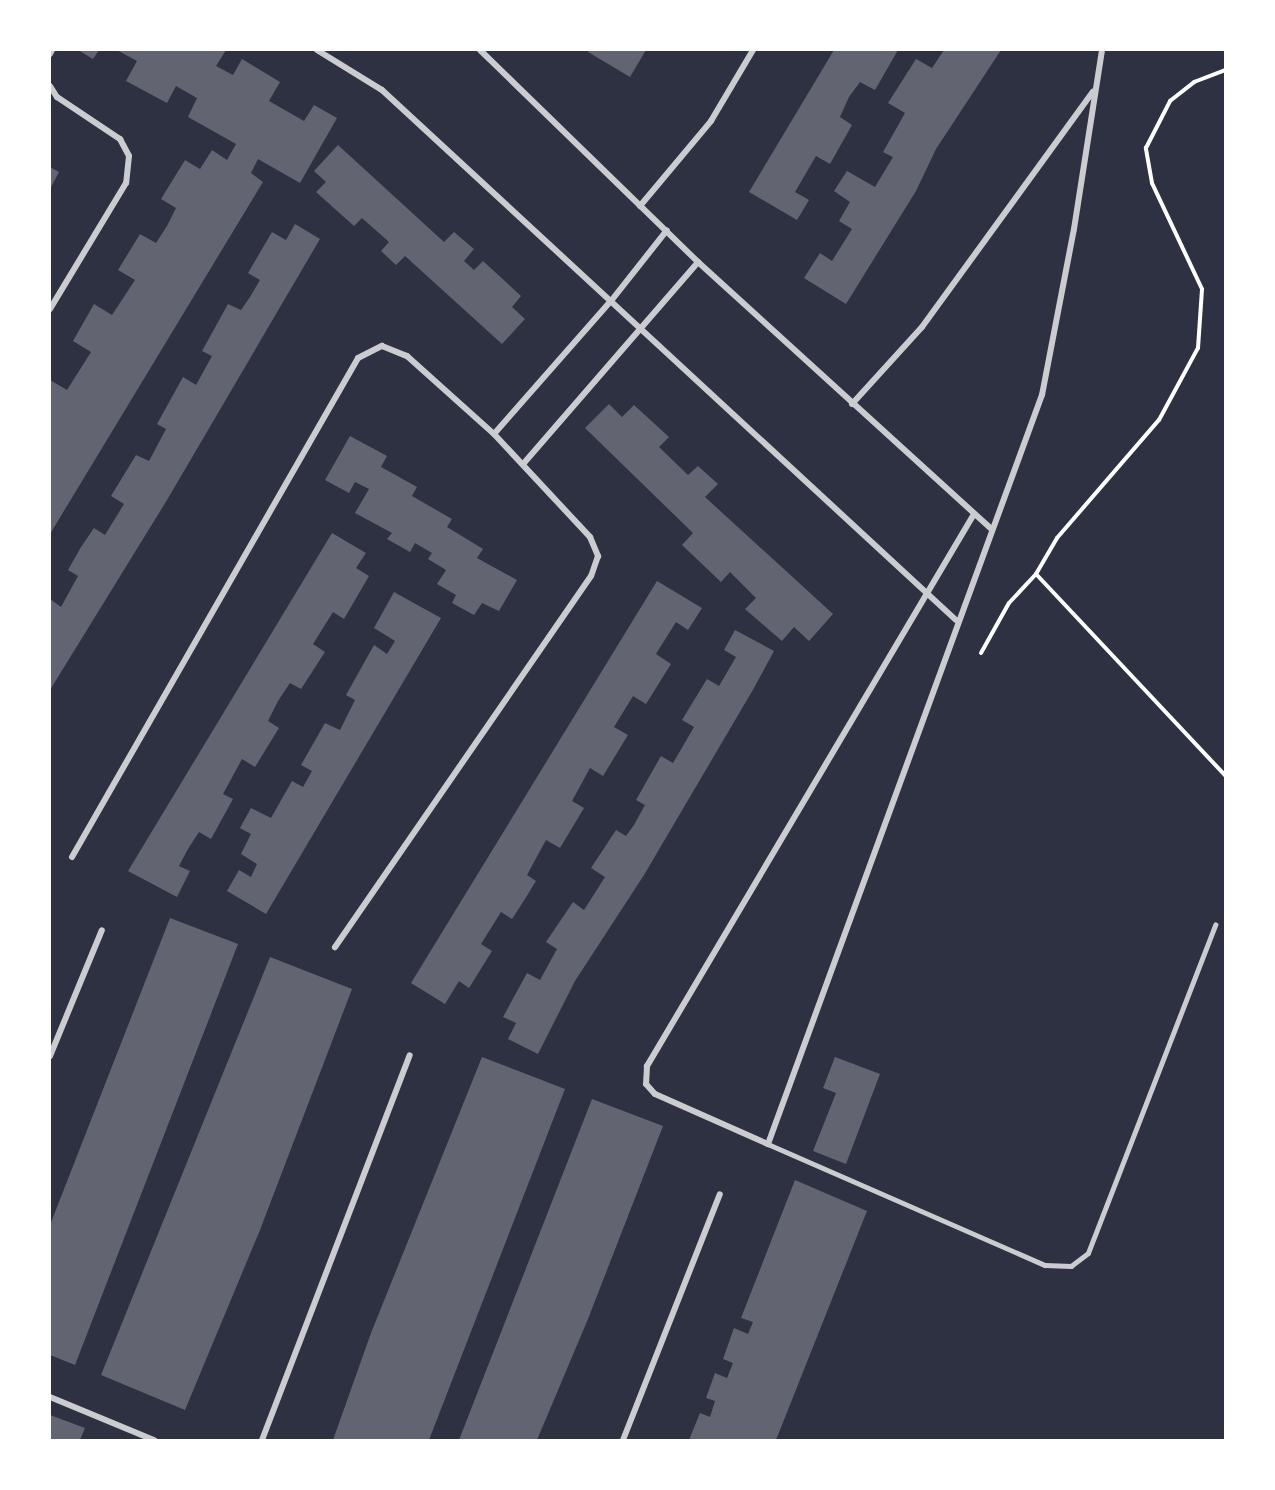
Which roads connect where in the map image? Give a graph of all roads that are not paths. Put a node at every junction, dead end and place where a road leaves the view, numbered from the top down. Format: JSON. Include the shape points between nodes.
{"nodes":[{"id":1,"x":52,"y":50,"type":"edge"},
{"id":2,"x":317,"y":50,"type":"edge"},
{"id":3,"x":480,"y":50,"type":"edge"},
{"id":4,"x":753,"y":50,"type":"edge"},
{"id":5,"x":1102,"y":50,"type":"edge"},
{"id":6,"x":50,"y":54,"type":"edge"},
{"id":7,"x":50,"y":86,"type":"edge"},
{"id":8,"x":1095,"y":89,"type":"junction"},
{"id":9,"x":640,"y":206,"type":"junction"},
{"id":10,"x":667,"y":230,"type":"junction"},
{"id":11,"x":698,"y":262,"type":"junction"},
{"id":12,"x":611,"y":301,"type":"junction"},
{"id":13,"x":50,"y":309,"type":"edge"},
{"id":14,"x":644,"y":330,"type":"junction"},
{"id":15,"x":852,"y":404,"type":"junction"},
{"id":16,"x":494,"y":434,"type":"junction"},
{"id":17,"x":524,"y":463,"type":"junction"},
{"id":18,"x":974,"y":514,"type":"junction"},
{"id":19,"x":992,"y":529,"type":"junction"},
{"id":20,"x":926,"y":594,"type":"junction"},
{"id":21,"x":956,"y":620,"type":"junction"},
{"id":22,"x":72,"y":857,"type":"dead end"},
{"id":23,"x":1215,"y":925,"type":"dead end"},
{"id":24,"x":102,"y":930,"type":"dead end"},
{"id":25,"x":335,"y":947,"type":"dead end"},
{"id":26,"x":410,"y":1055,"type":"dead end"},
{"id":27,"x":50,"y":1056,"type":"edge"},
{"id":28,"x":768,"y":1143,"type":"junction"},
{"id":29,"x":720,"y":1194,"type":"dead end"},
{"id":30,"x":50,"y":1397,"type":"edge"},
{"id":31,"x":154,"y":1440,"type":"edge"},
{"id":32,"x":262,"y":1440,"type":"edge"},
{"id":33,"x":623,"y":1440,"type":"edge"}],
"edges":[{"from":1,"to":6,"type":"street"},
{"from":2,"to":12,"type":"street","via":[[382,90]]},
{"from":3,"to":9,"type":"street"},
{"from":4,"to":9,"type":"street","via":[[711,121]]},
{"from":5,"to":8,"type":"street"},
{"from":7,"to":13,"type":"street","via":[[57,97],[120,139],[129,156],[126,183]]},
{"from":8,"to":15,"type":"street","via":[[922,327]]},
{"from":8,"to":19,"type":"street","via":[[1074,229],[1042,395]]},
{"from":9,"to":10,"type":"street"},
{"from":10,"to":11,"type":"street"},
{"from":10,"to":12,"type":"street"},
{"from":11,"to":14,"type":"street"},
{"from":11,"to":15,"type":"street"},
{"from":12,"to":14,"type":"street"},
{"from":12,"to":16,"type":"street"},
{"from":14,"to":17,"type":"street"},
{"from":14,"to":20,"type":"street"},
{"from":15,"to":18,"type":"street"},
{"from":16,"to":17,"type":"street"},
{"from":16,"to":22,"type":"street","via":[[407,356],[382,346],[358,358]]},
{"from":17,"to":25,"type":"street","via":[[590,537],[598,556],[591,576]]},
{"from":18,"to":19,"type":"street"},
{"from":18,"to":20,"type":"street"},
{"from":19,"to":21,"type":"street"},
{"from":20,"to":21,"type":"street"},
{"from":20,"to":28,"type":"street","via":[[647,1066],[646,1084],[656,1094]]},
{"from":21,"to":28,"type":"street"},
{"from":23,"to":28,"type":"lane","via":[[1088,1253],[1071,1266],[1045,1265]]},
{"from":24,"to":27,"type":"street"},
{"from":26,"to":32,"type":"street"},
{"from":29,"to":33,"type":"street"},
{"from":30,"to":31,"type":"street"}]}
